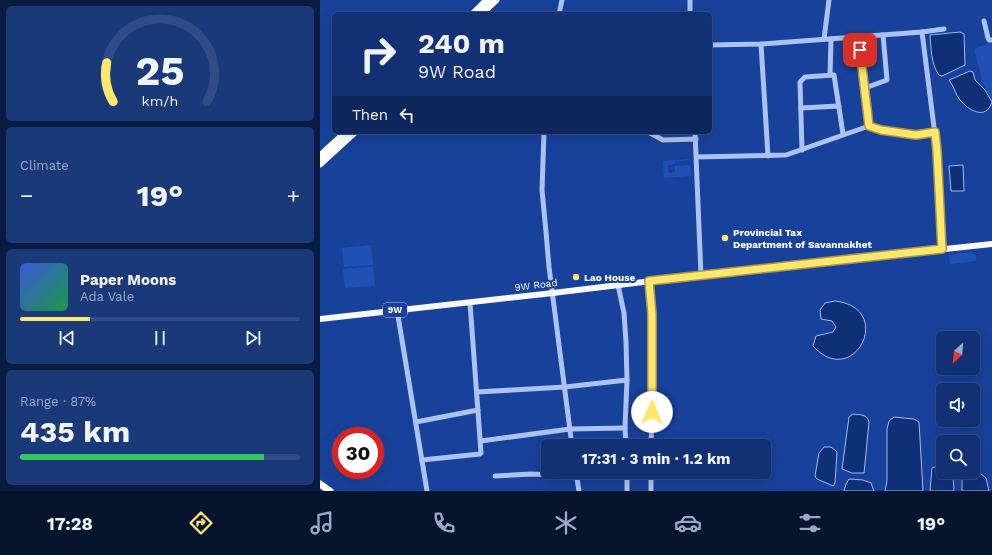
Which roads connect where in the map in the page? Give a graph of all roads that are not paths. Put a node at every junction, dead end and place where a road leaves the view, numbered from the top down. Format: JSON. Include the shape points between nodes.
{"nodes":[{"id":1,"x":487,"y":0,"type":"edge"},
{"id":2,"x":496,"y":0,"type":"edge"},
{"id":3,"x":562,"y":0,"type":"edge"},
{"id":4,"x":690,"y":0,"type":"edge"},
{"id":5,"x":829,"y":0,"type":"edge"},
{"id":6,"x":474,"y":12,"type":"edge"},
{"id":7,"x":483,"y":12,"type":"edge"},
{"id":8,"x":559,"y":12,"type":"edge"},
{"id":9,"x":690,"y":12,"type":"edge"},
{"id":10,"x":984,"y":21,"type":"dead end"},
{"id":11,"x":944,"y":29,"type":"dead end"},
{"id":12,"x":922,"y":32,"type":"junction"},
{"id":13,"x":883,"y":35,"type":"junction"},
{"id":14,"x":859,"y":36,"type":"junction"},
{"id":15,"x":824,"y":39,"type":"junction"},
{"id":16,"x":831,"y":39,"type":"junction"},
{"id":17,"x":992,"y":40,"type":"edge"},
{"id":18,"x":712,"y":44,"type":"edge"},
{"id":19,"x":761,"y":44,"type":"junction"},
{"id":20,"x":830,"y":75,"type":"junction"},
{"id":21,"x":865,"y":88,"type":"junction"},
{"id":22,"x":838,"y":106,"type":"junction"},
{"id":23,"x":801,"y":108,"type":"junction"},
{"id":24,"x":869,"y":126,"type":"junction"},
{"id":25,"x":935,"y":132,"type":"junction"},
{"id":26,"x":344,"y":134,"type":"edge"},
{"id":27,"x":352,"y":134,"type":"edge"},
{"id":28,"x":544,"y":134,"type":"edge"},
{"id":29,"x":652,"y":134,"type":"edge"},
{"id":30,"x":695,"y":134,"type":"edge"},
{"id":31,"x":843,"y":134,"type":"junction"},
{"id":32,"x":696,"y":139,"type":"junction"},
{"id":33,"x":802,"y":150,"type":"junction"},
{"id":34,"x":320,"y":156,"type":"edge"},
{"id":35,"x":768,"y":156,"type":"junction"},
{"id":36,"x":697,"y":157,"type":"junction"},
{"id":37,"x":320,"y":164,"type":"edge"},
{"id":38,"x":992,"y":244,"type":"edge"},
{"id":39,"x":942,"y":249,"type":"junction"},
{"id":40,"x":701,"y":275,"type":"junction"},
{"id":41,"x":649,"y":281,"type":"junction"},
{"id":42,"x":618,"y":285,"type":"junction"},
{"id":43,"x":553,"y":293,"type":"junction"},
{"id":44,"x":470,"y":303,"type":"junction"},
{"id":45,"x":397,"y":310,"type":"junction"},
{"id":46,"x":320,"y":319,"type":"edge"},
{"id":47,"x":627,"y":380,"type":"junction"},
{"id":48,"x":565,"y":387,"type":"junction"},
{"id":49,"x":477,"y":392,"type":"junction"},
{"id":50,"x":478,"y":410,"type":"junction"},
{"id":51,"x":416,"y":422,"type":"junction"},
{"id":52,"x":625,"y":428,"type":"junction"},
{"id":53,"x":570,"y":429,"type":"junction"},
{"id":54,"x":571,"y":439,"type":"edge"},
{"id":55,"x":626,"y":439,"type":"edge"},
{"id":56,"x":651,"y":439,"type":"edge"},
{"id":57,"x":481,"y":441,"type":"junction"},
{"id":58,"x":422,"y":460,"type":"junction"},
{"id":59,"x":541,"y":474,"type":"edge"},
{"id":60,"x":495,"y":476,"type":"dead end"},
{"id":61,"x":577,"y":479,"type":"edge"},
{"id":62,"x":627,"y":479,"type":"edge"},
{"id":63,"x":651,"y":479,"type":"edge"},
{"id":64,"x":320,"y":484,"type":"edge"},
{"id":65,"x":330,"y":491,"type":"edge"},
{"id":66,"x":427,"y":491,"type":"edge"},
{"id":67,"x":579,"y":491,"type":"edge"},
{"id":68,"x":627,"y":491,"type":"edge"},
{"id":69,"x":651,"y":491,"type":"edge"}],
"edges":[{"from":1,"to":6,"type":"highway"},
{"from":2,"to":7,"type":"highway"},
{"from":3,"to":8,"type":"street"},
{"from":4,"to":9,"type":"street"},
{"from":5,"to":15,"type":"street"},
{"from":10,"to":17,"type":"street","via":[[988,38]]},
{"from":11,"to":12,"type":"street"},
{"from":12,"to":13,"type":"street"},
{"from":12,"to":25,"type":"street"},
{"from":13,"to":14,"type":"street"},
{"from":13,"to":21,"type":"street","via":[[887,80]]},
{"from":14,"to":16,"type":"street"},
{"from":14,"to":21,"type":"street"},
{"from":15,"to":16,"type":"street"},
{"from":15,"to":19,"type":"street"},
{"from":16,"to":20,"type":"street"},
{"from":18,"to":19,"type":"street"},
{"from":19,"to":35,"type":"street"},
{"from":20,"to":22,"type":"street","via":[[834,74]]},
{"from":20,"to":23,"type":"street","via":[[805,77],[800,82]]},
{"from":21,"to":24,"type":"street"},
{"from":22,"to":23,"type":"street"},
{"from":22,"to":31,"type":"street"},
{"from":23,"to":33,"type":"street"},
{"from":24,"to":25,"type":"street","via":[[916,135]]},
{"from":24,"to":31,"type":"street"},
{"from":25,"to":39,"type":"street"},
{"from":26,"to":34,"type":"highway"},
{"from":27,"to":37,"type":"highway"},
{"from":28,"to":43,"type":"street","via":[[542,190]]},
{"from":29,"to":32,"type":"street","via":[[662,140]]},
{"from":30,"to":32,"type":"street"},
{"from":31,"to":33,"type":"street"},
{"from":32,"to":36,"type":"street"},
{"from":33,"to":35,"type":"street","via":[[786,155]]},
{"from":35,"to":36,"type":"street"},
{"from":36,"to":40,"type":"street"},
{"from":38,"to":39,"type":"main road","name":"9W Road","number":"9W"},
{"from":39,"to":40,"type":"main road","name":"9W Road","number":"9W"},
{"from":40,"to":41,"type":"main road","name":"9W Road","number":"9W"},
{"from":41,"to":42,"type":"main road","name":"9W Road","number":"9W"},
{"from":41,"to":56,"type":"street","via":[[653,357]]},
{"from":42,"to":43,"type":"main road","name":"9W Road","number":"9W"},
{"from":42,"to":47,"type":"street","via":[[624,314]]},
{"from":43,"to":44,"type":"main road","name":"9W Road","number":"9W"},
{"from":43,"to":48,"type":"street"},
{"from":44,"to":45,"type":"main road","name":"9W Road","number":"9W"},
{"from":44,"to":49,"type":"street"},
{"from":45,"to":46,"type":"main road","name":"9W Road","number":"9W"},
{"from":45,"to":51,"type":"street"},
{"from":47,"to":48,"type":"street"},
{"from":47,"to":52,"type":"street"},
{"from":48,"to":49,"type":"street"},
{"from":48,"to":53,"type":"street"},
{"from":49,"to":50,"type":"street"},
{"from":50,"to":51,"type":"street"},
{"from":50,"to":57,"type":"street"},
{"from":51,"to":58,"type":"street"},
{"from":52,"to":53,"type":"street"},
{"from":52,"to":55,"type":"street"},
{"from":53,"to":54,"type":"street"},
{"from":53,"to":57,"type":"street"},
{"from":57,"to":58,"type":"street","via":[[480,454]]},
{"from":58,"to":66,"type":"street"},
{"from":59,"to":60,"type":"street"},
{"from":61,"to":67,"type":"street"},
{"from":62,"to":68,"type":"street"},
{"from":63,"to":69,"type":"street"},
{"from":64,"to":65,"type":"highway"}]}
